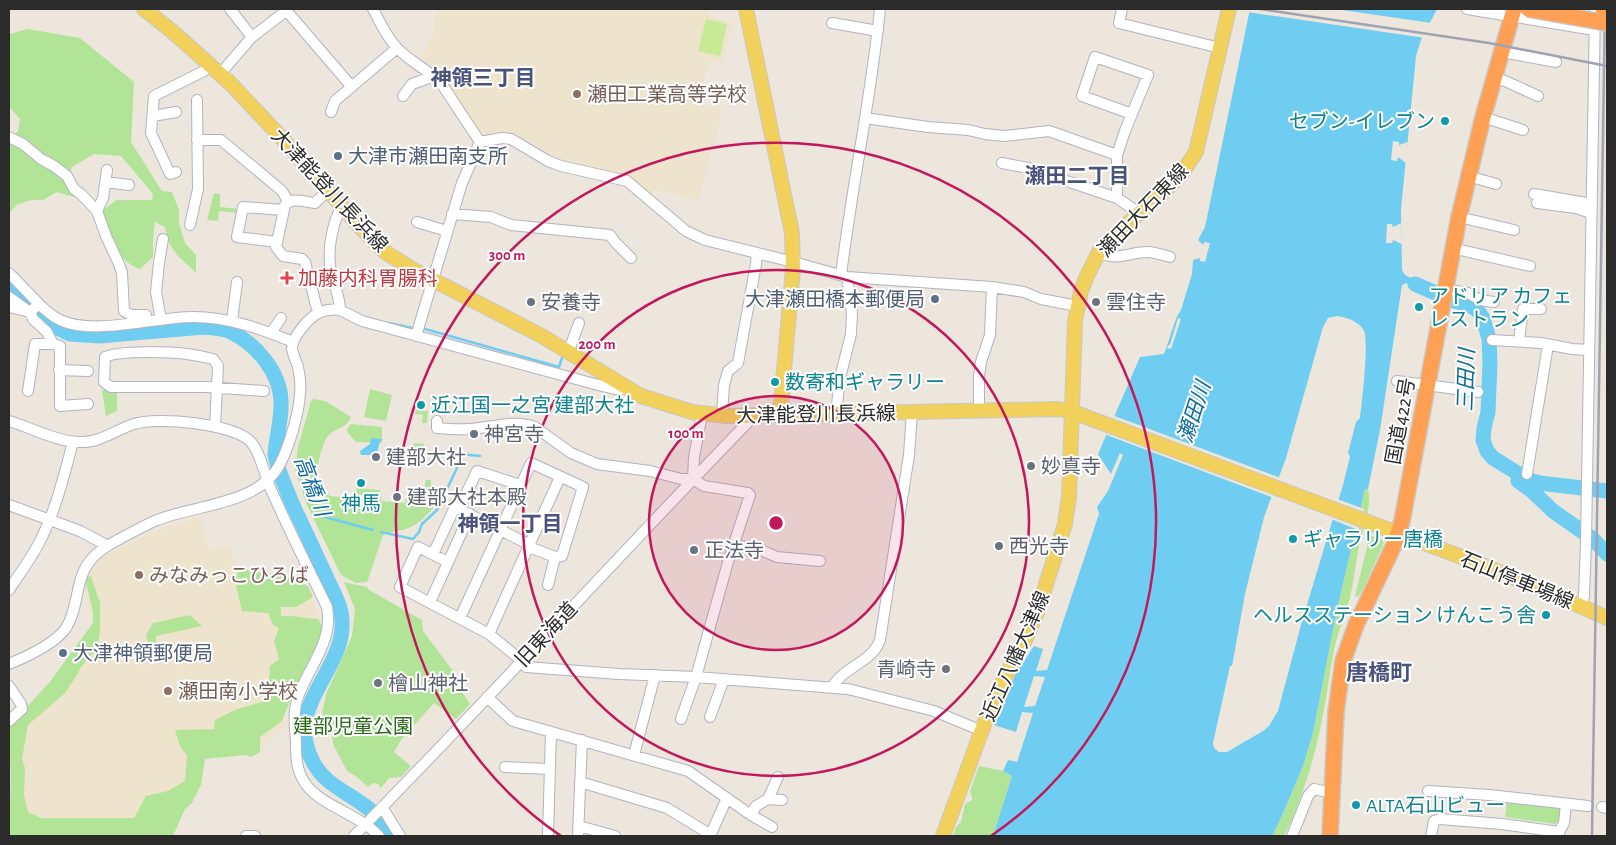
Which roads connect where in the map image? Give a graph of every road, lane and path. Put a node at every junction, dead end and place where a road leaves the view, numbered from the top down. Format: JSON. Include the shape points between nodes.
{"nodes":[{"id":1,"x":144,"y":9,"type":"edge"},
{"id":2,"x":230,"y":9,"type":"edge"},
{"id":3,"x":373,"y":9,"type":"edge"},
{"id":4,"x":746,"y":9,"type":"edge"},
{"id":5,"x":880,"y":9,"type":"edge"},
{"id":6,"x":1122,"y":9,"type":"edge"},
{"id":7,"x":1226,"y":9,"type":"edge"},
{"id":8,"x":1467,"y":9,"type":"edge"},
{"id":9,"x":1528,"y":9,"type":"edge"},
{"id":10,"x":1595,"y":9,"type":"edge"},
{"id":11,"x":1603,"y":9,"type":"edge"},
{"id":12,"x":286,"y":10,"type":"edge"},
{"id":13,"x":1607,"y":10,"type":"edge"},
{"id":14,"x":1513,"y":13,"type":"edge"},
{"id":15,"x":832,"y":23,"type":"dead end"},
{"id":16,"x":1601,"y":26,"type":"edge"},
{"id":17,"x":878,"y":31,"type":"junction"},
{"id":18,"x":252,"y":37,"type":"junction"},
{"id":19,"x":397,"y":48,"type":"junction"},
{"id":20,"x":1220,"y":48,"type":"junction"},
{"id":21,"x":1502,"y":52,"type":"junction"},
{"id":22,"x":1556,"y":62,"type":"dead end"},
{"id":23,"x":216,"y":70,"type":"junction"},
{"id":24,"x":434,"y":76,"type":"junction"},
{"id":25,"x":1494,"y":78,"type":"junction"},
{"id":26,"x":352,"y":87,"type":"junction"},
{"id":27,"x":403,"y":96,"type":"dead end"},
{"id":28,"x":1538,"y":96,"type":"dead end"},
{"id":29,"x":197,"y":100,"type":"dead end"},
{"id":30,"x":176,"y":112,"type":"dead end"},
{"id":31,"x":331,"y":112,"type":"dead end"},
{"id":32,"x":1132,"y":114,"type":"junction"},
{"id":33,"x":153,"y":116,"type":"junction"},
{"id":34,"x":1484,"y":116,"type":"junction"},
{"id":35,"x":865,"y":118,"type":"junction"},
{"id":36,"x":1523,"y":130,"type":"dead end"},
{"id":37,"x":9,"y":137,"type":"edge"},
{"id":38,"x":196,"y":140,"type":"junction"},
{"id":39,"x":480,"y":142,"type":"junction"},
{"id":40,"x":1117,"y":155,"type":"junction"},
{"id":41,"x":1002,"y":162,"type":"dead end"},
{"id":42,"x":107,"y":170,"type":"dead end"},
{"id":43,"x":176,"y":172,"type":"dead end"},
{"id":44,"x":1468,"y":176,"type":"junction"},
{"id":45,"x":106,"y":182,"type":"junction"},
{"id":46,"x":1496,"y":184,"type":"dead end"},
{"id":47,"x":129,"y":185,"type":"dead end"},
{"id":48,"x":328,"y":190,"type":"junction"},
{"id":49,"x":1117,"y":198,"type":"junction"},
{"id":50,"x":286,"y":206,"type":"junction"},
{"id":51,"x":342,"y":206,"type":"junction"},
{"id":52,"x":1591,"y":209,"type":"junction"},
{"id":53,"x":97,"y":211,"type":"junction"},
{"id":54,"x":1139,"y":213,"type":"junction"},
{"id":55,"x":452,"y":214,"type":"junction"},
{"id":56,"x":1458,"y":217,"type":"junction"},
{"id":57,"x":418,"y":222,"type":"dead end"},
{"id":58,"x":190,"y":225,"type":"dead end"},
{"id":59,"x":1514,"y":230,"type":"dead end"},
{"id":60,"x":447,"y":231,"type":"junction"},
{"id":61,"x":163,"y":239,"type":"dead end"},
{"id":62,"x":277,"y":242,"type":"junction"},
{"id":63,"x":1452,"y":248,"type":"junction"},
{"id":64,"x":1099,"y":252,"type":"junction"},
{"id":65,"x":757,"y":253,"type":"junction"},
{"id":66,"x":1170,"y":257,"type":"dead end"},
{"id":67,"x":631,"y":258,"type":"dead end"},
{"id":68,"x":793,"y":262,"type":"junction"},
{"id":69,"x":1530,"y":266,"type":"dead end"},
{"id":70,"x":9,"y":273,"type":"edge"},
{"id":71,"x":844,"y":276,"type":"junction"},
{"id":72,"x":434,"y":279,"type":"junction"},
{"id":73,"x":237,"y":282,"type":"dead end"},
{"id":74,"x":992,"y":287,"type":"junction"},
{"id":75,"x":1443,"y":295,"type":"junction"},
{"id":76,"x":9,"y":297,"type":"edge"},
{"id":77,"x":1494,"y":302,"type":"dead end"},
{"id":78,"x":1077,"y":306,"type":"junction"},
{"id":79,"x":9,"y":307,"type":"edge"},
{"id":80,"x":34,"y":308,"type":"junction"},
{"id":81,"x":1541,"y":309,"type":"dead end"},
{"id":82,"x":340,"y":310,"type":"junction"},
{"id":83,"x":319,"y":312,"type":"junction"},
{"id":84,"x":160,"y":317,"type":"junction"},
{"id":85,"x":281,"y":318,"type":"dead end"},
{"id":86,"x":232,"y":321,"type":"junction"},
{"id":87,"x":578,"y":323,"type":"dead end"},
{"id":88,"x":271,"y":333,"type":"junction"},
{"id":89,"x":416,"y":336,"type":"junction"},
{"id":90,"x":1492,"y":340,"type":"dead end"},
{"id":91,"x":1519,"y":341,"type":"junction"},
{"id":92,"x":293,"y":342,"type":"junction"},
{"id":93,"x":53,"y":344,"type":"junction"},
{"id":94,"x":1548,"y":345,"type":"junction"},
{"id":95,"x":1589,"y":350,"type":"junction"},
{"id":96,"x":568,"y":353,"type":"junction"},
{"id":97,"x":59,"y":370,"type":"junction"},
{"id":98,"x":88,"y":371,"type":"dead end"},
{"id":99,"x":1397,"y":380,"type":"dead end"},
{"id":100,"x":1427,"y":384,"type":"junction"},
{"id":101,"x":217,"y":388,"type":"junction"},
{"id":102,"x":628,"y":389,"type":"junction"},
{"id":103,"x":28,"y":391,"type":"dead end"},
{"id":104,"x":264,"y":391,"type":"dead end"},
{"id":105,"x":1478,"y":392,"type":"dead end"},
{"id":106,"x":88,"y":404,"type":"dead end"},
{"id":107,"x":979,"y":410,"type":"junction"},
{"id":108,"x":912,"y":412,"type":"junction"},
{"id":109,"x":1072,"y":412,"type":"junction"},
{"id":110,"x":702,"y":414,"type":"junction"},
{"id":111,"x":836,"y":414,"type":"junction"},
{"id":112,"x":722,"y":415,"type":"junction"},
{"id":113,"x":780,"y":415,"type":"junction"},
{"id":114,"x":754,"y":416,"type":"junction"},
{"id":115,"x":9,"y":421,"type":"edge"},
{"id":116,"x":438,"y":421,"type":"dead end"},
{"id":117,"x":215,"y":427,"type":"junction"},
{"id":118,"x":73,"y":442,"type":"junction"},
{"id":119,"x":1527,"y":474,"type":"dead end"},
{"id":120,"x":560,"y":476,"type":"junction"},
{"id":121,"x":269,"y":478,"type":"junction"},
{"id":122,"x":693,"y":479,"type":"junction"},
{"id":123,"x":520,"y":485,"type":"junction"},
{"id":124,"x":9,"y":505,"type":"edge"},
{"id":125,"x":459,"y":509,"type":"junction"},
{"id":126,"x":470,"y":514,"type":"junction"},
{"id":127,"x":49,"y":520,"type":"junction"},
{"id":128,"x":500,"y":529,"type":"junction"},
{"id":129,"x":1398,"y":534,"type":"junction"},
{"id":130,"x":108,"y":546,"type":"junction"},
{"id":131,"x":530,"y":546,"type":"junction"},
{"id":132,"x":734,"y":546,"type":"junction"},
{"id":133,"x":433,"y":554,"type":"junction"},
{"id":134,"x":555,"y":557,"type":"junction"},
{"id":135,"x":820,"y":561,"type":"dead end"},
{"id":136,"x":448,"y":562,"type":"junction"},
{"id":137,"x":548,"y":585,"type":"dead end"},
{"id":138,"x":9,"y":590,"type":"edge"},
{"id":139,"x":430,"y":602,"type":"junction"},
{"id":140,"x":1581,"y":606,"type":"junction"},
{"id":141,"x":460,"y":618,"type":"junction"},
{"id":142,"x":1607,"y":618,"type":"edge"},
{"id":143,"x":489,"y":634,"type":"junction"},
{"id":144,"x":521,"y":661,"type":"junction"},
{"id":145,"x":9,"y":664,"type":"edge"},
{"id":146,"x":655,"y":675,"type":"junction"},
{"id":147,"x":696,"y":677,"type":"junction"},
{"id":148,"x":724,"y":679,"type":"junction"},
{"id":149,"x":9,"y":686,"type":"edge"},
{"id":150,"x":832,"y":688,"type":"junction"},
{"id":151,"x":487,"y":697,"type":"junction"},
{"id":152,"x":710,"y":717,"type":"dead end"},
{"id":153,"x":681,"y":719,"type":"dead end"},
{"id":154,"x":9,"y":721,"type":"edge"},
{"id":155,"x":982,"y":731,"type":"junction"},
{"id":156,"x":551,"y":732,"type":"junction"},
{"id":157,"x":582,"y":740,"type":"junction"},
{"id":158,"x":634,"y":755,"type":"junction"},
{"id":159,"x":505,"y":767,"type":"dead end"},
{"id":160,"x":550,"y":769,"type":"junction"},
{"id":161,"x":778,"y":777,"type":"dead end"},
{"id":162,"x":580,"y":784,"type":"junction"},
{"id":163,"x":1428,"y":791,"type":"dead end"},
{"id":164,"x":1332,"y":793,"type":"junction"},
{"id":165,"x":727,"y":798,"type":"junction"},
{"id":166,"x":768,"y":799,"type":"junction"},
{"id":167,"x":782,"y":800,"type":"dead end"},
{"id":168,"x":1566,"y":804,"type":"junction"},
{"id":169,"x":1588,"y":806,"type":"dead end"},
{"id":170,"x":381,"y":809,"type":"junction"},
{"id":171,"x":751,"y":815,"type":"junction"},
{"id":172,"x":367,"y":823,"type":"junction"},
{"id":173,"x":772,"y":827,"type":"dead end"},
{"id":174,"x":578,"y":831,"type":"edge"},
{"id":175,"x":1559,"y":834,"type":"edge"},
{"id":176,"x":246,"y":836,"type":"edge"},
{"id":177,"x":255,"y":836,"type":"edge"},
{"id":178,"x":354,"y":836,"type":"edge"},
{"id":179,"x":379,"y":836,"type":"edge"},
{"id":180,"x":400,"y":836,"type":"edge"},
{"id":181,"x":548,"y":836,"type":"edge"},
{"id":182,"x":615,"y":836,"type":"edge"},
{"id":183,"x":711,"y":836,"type":"edge"},
{"id":184,"x":943,"y":836,"type":"edge"},
{"id":185,"x":1292,"y":836,"type":"edge"},
{"id":186,"x":1330,"y":836,"type":"edge"},
{"id":187,"x":1432,"y":836,"type":"edge"}],
"edges":[{"from":1,"to":23,"type":"main road","name":"大津能登川長浜線"},
{"from":2,"to":18,"type":"street"},
{"from":3,"to":19,"type":"street","via":[[377,21]]},
{"from":4,"to":68,"type":"main road","via":[[789,216]]},
{"from":5,"to":17,"type":"street"},
{"from":6,"to":20,"type":"street","via":[[1119,22]]},
{"from":7,"to":20,"type":"main road","name":"瀬田大石東線"},
{"from":8,"to":14,"type":"street"},
{"from":9,"to":16,"type":"highway","bridge":true},
{"from":10,"to":16,"type":"street"},
{"from":11,"to":13,"type":"highway","bridge":true},
{"from":12,"to":18,"type":"street"},
{"from":12,"to":26,"type":"street"},
{"from":14,"to":16,"type":"street"},
{"from":14,"to":21,"type":"highway","name":"国道422号"},
{"from":15,"to":17,"type":"street"},
{"from":16,"to":52,"type":"street"},
{"from":17,"to":35,"type":"street"},
{"from":18,"to":23,"type":"street"},
{"from":19,"to":24,"type":"street"},
{"from":19,"to":26,"type":"street"},
{"from":20,"to":54,"type":"main road","name":"瀬田大石東線","via":[[1196,152],[1182,173]]},
{"from":21,"to":22,"type":"street"},
{"from":21,"to":25,"type":"highway","name":"国道422号"},
{"from":23,"to":33,"type":"street","via":[[204,71],[154,96]]},
{"from":23,"to":48,"type":"main road","name":"大津能登川長浜線"},
{"from":24,"to":27,"type":"street","via":[[412,84]]},
{"from":24,"to":39,"type":"street"},
{"from":25,"to":28,"type":"street"},
{"from":25,"to":34,"type":"highway","name":"国道422号"},
{"from":26,"to":31,"type":"street","via":[[335,101]]},
{"from":29,"to":38,"type":"street"},
{"from":30,"to":33,"type":"street"},
{"from":32,"to":32,"type":"street","via":[[1148,75],[1095,57],[1082,96]]},
{"from":32,"to":40,"type":"street"},
{"from":33,"to":43,"type":"street","via":[[152,134],[170,174]]},
{"from":34,"to":36,"type":"street"},
{"from":34,"to":44,"type":"highway","name":"国道422号"},
{"from":35,"to":40,"type":"street","via":[[1004,136],[1049,131]]},
{"from":35,"to":71,"type":"street","via":[[846,232]]},
{"from":37,"to":53,"type":"street","via":[[67,176],[74,189]]},
{"from":38,"to":50,"type":"street","via":[[221,140],[282,191]]},
{"from":38,"to":58,"type":"street","via":[[198,189]]},
{"from":39,"to":55,"type":"street"},
{"from":39,"to":65,"type":"street","via":[[512,139],[554,163],[627,181],[692,235]]},
{"from":40,"to":49,"type":"street"},
{"from":41,"to":49,"type":"street"},
{"from":42,"to":45,"type":"street"},
{"from":44,"to":46,"type":"street"},
{"from":44,"to":56,"type":"highway","name":"国道422号"},
{"from":45,"to":47,"type":"street"},
{"from":45,"to":53,"type":"street"},
{"from":48,"to":50,"type":"street","via":[[315,202]]},
{"from":48,"to":51,"type":"main road","name":"大津能登川長浜線"},
{"from":49,"to":54,"type":"street"},
{"from":50,"to":62,"type":"street"},
{"from":50,"to":62,"type":"street","via":[[243,206],[237,237]]},
{"from":51,"to":72,"type":"main road","name":"大津能登川長浜線","via":[[385,252]]},
{"from":51,"to":82,"type":"street","via":[[332,227],[330,264]]},
{"from":52,"to":52,"type":"street","via":[[1576,208],[1540,203]]},
{"from":52,"to":95,"type":"street"},
{"from":53,"to":84,"type":"street","via":[[122,273],[124,311],[131,315]]},
{"from":54,"to":64,"type":"main road","name":"瀬田大石東線"},
{"from":55,"to":60,"type":"street"},
{"from":55,"to":67,"type":"street","via":[[492,218],[511,225],[610,235]]},
{"from":56,"to":59,"type":"street"},
{"from":56,"to":63,"type":"highway","name":"国道422号"},
{"from":57,"to":60,"type":"street"},
{"from":60,"to":72,"type":"street"},
{"from":61,"to":84,"type":"street","via":[[156,292]]},
{"from":62,"to":83,"type":"street","via":[[276,247],[283,256],[305,262]]},
{"from":63,"to":69,"type":"street"},
{"from":63,"to":75,"type":"highway","name":"国道422号"},
{"from":64,"to":66,"type":"street","via":[[1104,256],[1149,252]]},
{"from":64,"to":78,"type":"main road","name":"瀬田大石東線"},
{"from":65,"to":68,"type":"street"},
{"from":65,"to":112,"type":"street","via":[[738,363],[728,371]]},
{"from":68,"to":71,"type":"street"},
{"from":68,"to":113,"type":"main road"},
{"from":70,"to":80,"type":"street"},
{"from":71,"to":74,"type":"street"},
{"from":71,"to":111,"type":"street","via":[[852,313]]},
{"from":72,"to":89,"type":"street"},
{"from":72,"to":96,"type":"main road","name":"大津能登川長浜線"},
{"from":73,"to":86,"type":"street"},
{"from":74,"to":78,"type":"street"},
{"from":74,"to":107,"type":"street","via":[[990,335],[979,376]]},
{"from":75,"to":77,"type":"street","via":[[1468,293],[1480,300]]},
{"from":75,"to":100,"type":"highway","name":"国道422号"},
{"from":76,"to":80,"type":"street"},
{"from":78,"to":109,"type":"main road","name":"瀬田大石東線"},
{"from":79,"to":80,"type":"street"},
{"from":80,"to":84,"type":"street","via":[[73,324],[106,325]]},
{"from":80,"to":93,"type":"street","via":[[33,319],[47,332]]},
{"from":81,"to":91,"type":"street","via":[[1523,309]]},
{"from":82,"to":83,"type":"street"},
{"from":82,"to":89,"type":"street","via":[[362,322]]},
{"from":83,"to":92,"type":"street"},
{"from":84,"to":86,"type":"street"},
{"from":85,"to":88,"type":"street"},
{"from":86,"to":88,"type":"street"},
{"from":87,"to":96,"type":"street"},
{"from":88,"to":92,"type":"street"},
{"from":89,"to":102,"type":"street","via":[[602,386]]},
{"from":90,"to":91,"type":"street"},
{"from":91,"to":94,"type":"street"},
{"from":92,"to":121,"type":"street","via":[[300,393],[284,456]]},
{"from":93,"to":97,"type":"street","via":[[60,346]]},
{"from":93,"to":103,"type":"street","via":[[35,344]]},
{"from":94,"to":95,"type":"street"},
{"from":94,"to":119,"type":"street"},
{"from":95,"to":140,"type":"street","via":[[1586,541]]},
{"from":96,"to":102,"type":"main road","name":"大津能登川長浜線"},
{"from":97,"to":98,"type":"street"},
{"from":97,"to":106,"type":"street","via":[[60,406]]},
{"from":99,"to":100,"type":"street"},
{"from":100,"to":105,"type":"street"},
{"from":100,"to":129,"type":"highway","name":"国道422号"},
{"from":101,"to":101,"type":"street","via":[[111,387],[104,382],[106,357],[132,353],[213,359],[218,366]]},
{"from":101,"to":104,"type":"street"},
{"from":101,"to":117,"type":"street"},
{"from":102,"to":110,"type":"main road","name":"大津能登川長浜線","via":[[652,400]]},
{"from":107,"to":108,"type":"main road","name":"大津能登川長浜線"},
{"from":107,"to":109,"type":"main road","name":"大津能登川長浜線","via":[[1058,409]]},
{"from":108,"to":111,"type":"main road","name":"大津能登川長浜線"},
{"from":108,"to":150,"type":"street","via":[[909,455],[880,640],[872,654],[846,672]]},
{"from":109,"to":129,"type":"main road","name":"大津能登川長浜線"},
{"from":109,"to":155,"type":"main road","name":"近江八幡大津線","via":[[1065,524],[1032,625],[998,690]]},
{"from":110,"to":112,"type":"main road","name":"大津能登川長浜線"},
{"from":110,"to":122,"type":"street"},
{"from":111,"to":113,"type":"main road","name":"大津能登川長浜線"},
{"from":112,"to":114,"type":"main road","name":"大津能登川長浜線"},
{"from":113,"to":114,"type":"main road","name":"大津能登川長浜線"},
{"from":114,"to":122,"type":"street","name":"旧東海道"},
{"from":115,"to":118,"type":"street"},
{"from":116,"to":122,"type":"street","via":[[437,428],[460,430],[529,425],[571,453],[597,464]]},
{"from":117,"to":118,"type":"street","via":[[178,421],[147,421],[87,442]]},
{"from":117,"to":121,"type":"street","via":[[233,431],[251,442]]},
{"from":118,"to":127,"type":"street"},
{"from":120,"to":123,"type":"street","via":[[531,463]]},
{"from":120,"to":131,"type":"street"},
{"from":120,"to":134,"type":"street","via":[[583,487],[562,556]]},
{"from":121,"to":130,"type":"street","via":[[222,503],[156,520]]},
{"from":121,"to":172,"type":"street","via":[[329,618],[326,636],[297,701],[297,767],[312,792]]},
{"from":122,"to":132,"type":"street","via":[[704,486],[750,494]]},
{"from":122,"to":144,"type":"street","name":"旧東海道"},
{"from":123,"to":125,"type":"street","via":[[477,471]]},
{"from":123,"to":128,"type":"street"},
{"from":124,"to":127,"type":"street"},
{"from":125,"to":126,"type":"street"},
{"from":125,"to":133,"type":"street","via":[[455,506]]},
{"from":126,"to":128,"type":"street"},
{"from":126,"to":136,"type":"street"},
{"from":127,"to":130,"type":"street"},
{"from":127,"to":138,"type":"street","via":[[40,541]]},
{"from":128,"to":131,"type":"street"},
{"from":128,"to":141,"type":"street"},
{"from":129,"to":140,"type":"main road","name":"石山停車場線"},
{"from":129,"to":164,"type":"highway","name":"国道422号","via":[[1343,661],[1336,712]]},
{"from":130,"to":145,"type":"street","via":[[89,561],[65,629],[33,654]]},
{"from":131,"to":134,"type":"street"},
{"from":131,"to":143,"type":"street"},
{"from":132,"to":135,"type":"street","via":[[754,547],[777,557]]},
{"from":132,"to":147,"type":"street"},
{"from":133,"to":136,"type":"street"},
{"from":133,"to":139,"type":"street","via":[[418,547],[400,587]]},
{"from":134,"to":137,"type":"street"},
{"from":136,"to":139,"type":"street"},
{"from":139,"to":141,"type":"street"},
{"from":140,"to":142,"type":"main road","name":"石山停車場線"},
{"from":141,"to":143,"type":"street"},
{"from":143,"to":144,"type":"street"},
{"from":144,"to":146,"type":"street","via":[[526,667]]},
{"from":144,"to":151,"type":"street","name":"旧東海道"},
{"from":146,"to":147,"type":"street"},
{"from":146,"to":158,"type":"street"},
{"from":147,"to":148,"type":"street"},
{"from":147,"to":153,"type":"street"},
{"from":148,"to":150,"type":"street"},
{"from":148,"to":152,"type":"street"},
{"from":149,"to":154,"type":"street","via":[[22,708]]},
{"from":150,"to":155,"type":"street","via":[[874,694],[921,707]]},
{"from":151,"to":156,"type":"street","via":[[513,721]]},
{"from":151,"to":170,"type":"street","name":"旧東海道"},
{"from":155,"to":184,"type":"main road","name":"近江八幡大津線"},
{"from":156,"to":157,"type":"street"},
{"from":156,"to":160,"type":"street"},
{"from":157,"to":158,"type":"street"},
{"from":157,"to":162,"type":"street"},
{"from":158,"to":165,"type":"street","via":[[688,771]]},
{"from":159,"to":160,"type":"street"},
{"from":160,"to":181,"type":"street"},
{"from":161,"to":166,"type":"street"},
{"from":162,"to":174,"type":"street"},
{"from":162,"to":183,"type":"street","via":[[667,808]]},
{"from":163,"to":168,"type":"street"},
{"from":164,"to":185,"type":"street","via":[[1314,790],[1308,796]]},
{"from":164,"to":186,"type":"highway","name":"国道422号"},
{"from":165,"to":171,"type":"street"},
{"from":165,"to":183,"type":"street"},
{"from":166,"to":167,"type":"street"},
{"from":166,"to":171,"type":"street","via":[[756,806]]},
{"from":168,"to":169,"type":"street"},
{"from":168,"to":175,"type":"street"},
{"from":170,"to":172,"type":"street","name":"旧東海道"},
{"from":170,"to":180,"type":"street"},
{"from":171,"to":173,"type":"street"},
{"from":172,"to":178,"type":"street","name":"旧東海道"},
{"from":172,"to":179,"type":"street"},
{"from":174,"to":182,"type":"street"},
{"from":175,"to":187,"type":"street","via":[[1502,824],[1440,819],[1434,821]]},
{"from":176,"to":177,"type":"street"}]}
